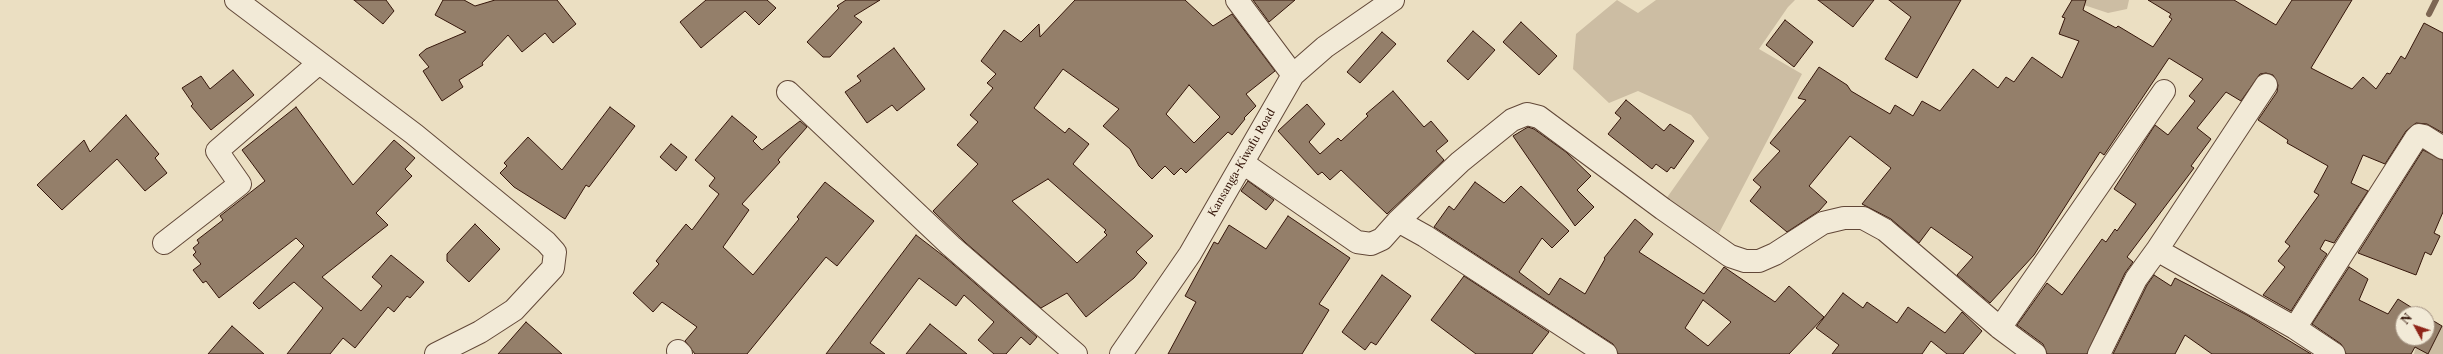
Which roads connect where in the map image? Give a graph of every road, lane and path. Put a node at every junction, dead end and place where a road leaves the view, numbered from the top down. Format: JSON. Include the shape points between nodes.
{"nodes":[{"id":1,"x":236,"y":0,"type":"edge"},
{"id":2,"x":1237,"y":0,"type":"edge"},
{"id":3,"x":1394,"y":0,"type":"edge"},
{"id":4,"x":319,"y":63,"type":"junction"},
{"id":5,"x":1293,"y":75,"type":"junction"},
{"id":6,"x":2266,"y":85,"type":"dead end"},
{"id":7,"x":2164,"y":91,"type":"dead end"},
{"id":8,"x":788,"y":92,"type":"dead end"},
{"id":9,"x":2443,"y":148,"type":"edge"},
{"id":10,"x":1243,"y":163,"type":"junction"},
{"id":11,"x":1398,"y":221,"type":"junction"},
{"id":12,"x":164,"y":243,"type":"dead end"},
{"id":13,"x":2157,"y":250,"type":"junction"},
{"id":14,"x":2000,"y":328,"type":"junction"},
{"id":15,"x":2295,"y":328,"type":"junction"},
{"id":16,"x":436,"y":354,"type":"edge"},
{"id":17,"x":1076,"y":354,"type":"edge"},
{"id":18,"x":1121,"y":354,"type":"edge"},
{"id":19,"x":1606,"y":354,"type":"edge"},
{"id":20,"x":2035,"y":354,"type":"edge"},
{"id":21,"x":2098,"y":354,"type":"edge"},
{"id":22,"x":2334,"y":354,"type":"edge"}],
"edges":[{"from":1,"to":4,"type":"street"},
{"from":2,"to":5,"type":"street"},
{"from":3,"to":5,"type":"street","name":"Kansanga-Kiwafu Road","via":[[1325,47]]},
{"from":4,"to":12,"type":"street","via":[[217,151],[240,184]]},
{"from":4,"to":16,"type":"street","via":[[414,134],[555,252],[553,268],[514,310],[480,332]]},
{"from":5,"to":10,"type":"street","name":"Kansanga-Kiwafu Road"},
{"from":6,"to":13,"type":"street"},
{"from":7,"to":14,"type":"street"},
{"from":8,"to":17,"type":"street","via":[[951,246]]},
{"from":9,"to":15,"type":"street","via":[[2424,136],[2419,135],[2416,138]]},
{"from":10,"to":11,"type":"street","via":[[1357,242],[1370,244],[1382,240]]},
{"from":10,"to":18,"type":"street","name":"Kansanga-Kiwafu Road","via":[[1190,254]]},
{"from":11,"to":14,"type":"street","via":[[1460,162],[1512,120],[1528,114],[1539,117],[1730,256],[1745,261],[1759,261],[1775,254],[1823,223],[1844,218],[1863,218],[1885,230]]},
{"from":11,"to":19,"type":"street"},
{"from":13,"to":15,"type":"street"},
{"from":13,"to":21,"type":"street","via":[[2136,279]]},
{"from":14,"to":20,"type":"street"},
{"from":15,"to":22,"type":"street"}]}
